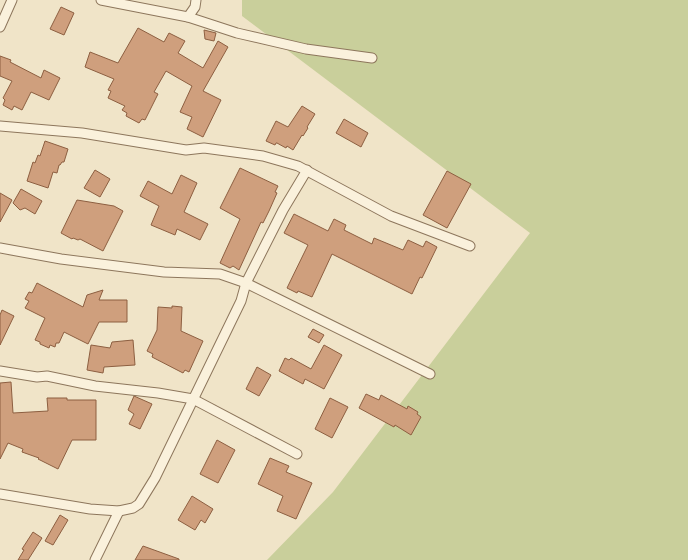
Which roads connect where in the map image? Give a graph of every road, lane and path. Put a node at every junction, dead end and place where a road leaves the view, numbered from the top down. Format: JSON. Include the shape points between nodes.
{"nodes":[{"id":1,"x":12,"y":0,"type":"edge"},
{"id":2,"x":101,"y":0,"type":"edge"},
{"id":3,"x":196,"y":0,"type":"edge"},
{"id":4,"x":188,"y":17,"type":"junction"},
{"id":5,"x":0,"y":27,"type":"edge"},
{"id":6,"x":372,"y":58,"type":"dead end"},
{"id":7,"x":0,"y":126,"type":"edge"},
{"id":8,"x":307,"y":170,"type":"junction"},
{"id":9,"x":470,"y":246,"type":"dead end"},
{"id":10,"x":0,"y":248,"type":"edge"},
{"id":11,"x":246,"y":283,"type":"junction"},
{"id":12,"x":0,"y":371,"type":"edge"},
{"id":13,"x":430,"y":374,"type":"dead end"},
{"id":14,"x":193,"y":399,"type":"junction"},
{"id":15,"x":297,"y":454,"type":"dead end"},
{"id":16,"x":0,"y":494,"type":"edge"},
{"id":17,"x":119,"y":511,"type":"junction"},
{"id":18,"x":94,"y":560,"type":"edge"}],
"edges":[{"from":1,"to":5,"type":"street"},
{"from":2,"to":4,"type":"street"},
{"from":3,"to":4,"type":"street","via":[[195,7]]},
{"from":4,"to":6,"type":"street","via":[[237,33],[306,49]]},
{"from":7,"to":8,"type":"street","via":[[82,133],[186,150],[204,148],[263,156]]},
{"from":8,"to":9,"type":"street","via":[[390,216]]},
{"from":8,"to":11,"type":"street","via":[[283,210]]},
{"from":10,"to":11,"type":"street","via":[[60,259],[164,272],[220,274]]},
{"from":11,"to":13,"type":"street"},
{"from":11,"to":14,"type":"street","via":[[241,301]]},
{"from":12,"to":14,"type":"street"},
{"from":14,"to":15,"type":"street"},
{"from":14,"to":17,"type":"street","via":[[143,499],[133,508]]},
{"from":16,"to":17,"type":"street","via":[[90,509]]},
{"from":17,"to":18,"type":"street"}]}
